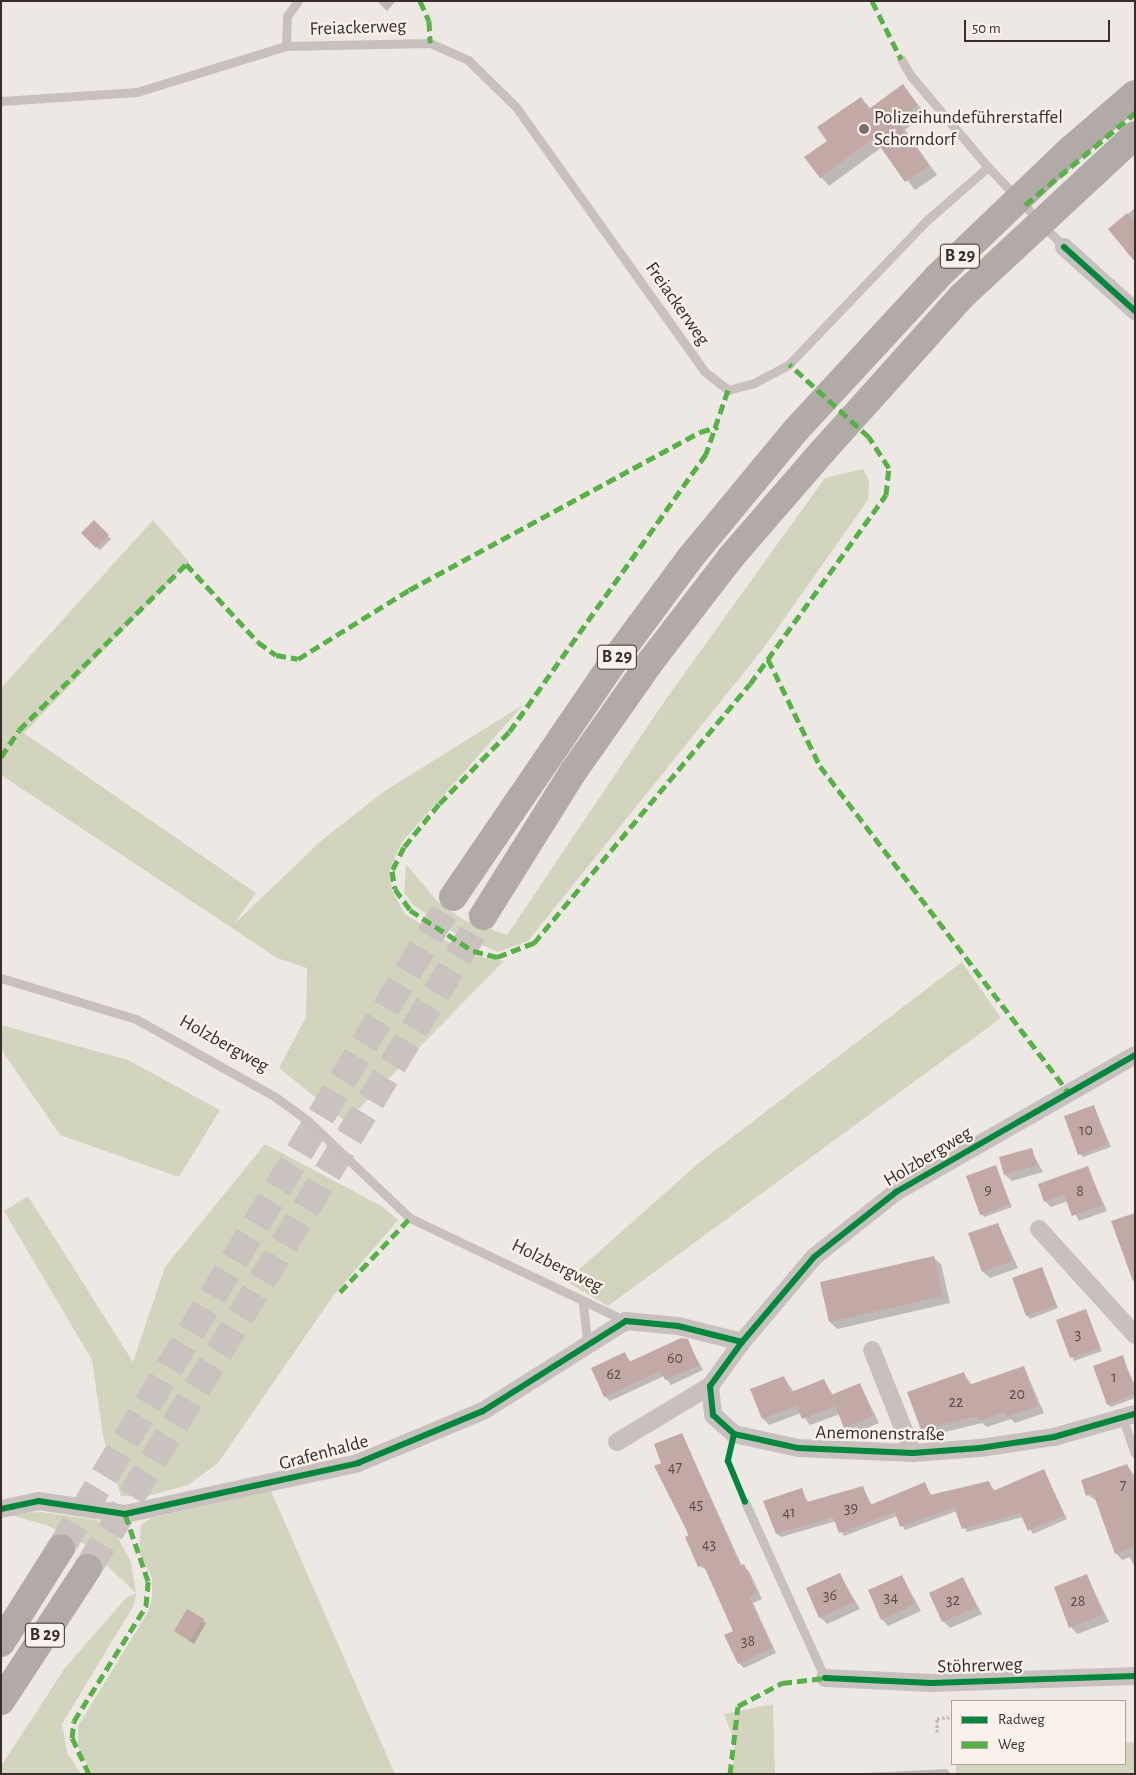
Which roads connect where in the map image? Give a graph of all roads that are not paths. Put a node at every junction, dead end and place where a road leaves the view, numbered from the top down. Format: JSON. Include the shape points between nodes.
{"nodes":[{"id":1,"x":298,"y":1,"type":"edge"},
{"id":2,"x":286,"y":46,"type":"junction"},
{"id":3,"x":901,"y":59,"type":"dead end"},
{"id":4,"x":1135,"y":94,"type":"edge"},
{"id":5,"x":1,"y":101,"type":"edge"},
{"id":6,"x":1135,"y":135,"type":"edge"},
{"id":7,"x":988,"y":167,"type":"junction"},
{"id":8,"x":1064,"y":247,"type":"joint"},
{"id":9,"x":1135,"y":311,"type":"edge"},
{"id":10,"x":453,"y":897,"type":"tunnel mouth"},
{"id":11,"x":483,"y":916,"type":"tunnel mouth"},
{"id":12,"x":1,"y":978,"type":"edge"},
{"id":13,"x":1135,"y":1055,"type":"edge"},
{"id":14,"x":1039,"y":1229,"type":"dead end"},
{"id":15,"x":583,"y":1303,"type":"junction"},
{"id":16,"x":626,"y":1321,"type":"junction"},
{"id":17,"x":1135,"y":1335,"type":"edge"},
{"id":18,"x":587,"y":1341,"type":"junction"},
{"id":19,"x":742,"y":1342,"type":"junction"},
{"id":20,"x":872,"y":1350,"type":"dead end"},
{"id":21,"x":710,"y":1386,"type":"junction"},
{"id":22,"x":1129,"y":1416,"type":"edge"},
{"id":23,"x":617,"y":1442,"type":"dead end"},
{"id":24,"x":913,"y":1453,"type":"junction"},
{"id":25,"x":1135,"y":1453,"type":"edge"},
{"id":26,"x":745,"y":1502,"type":"dead end"},
{"id":27,"x":1,"y":1509,"type":"edge"},
{"id":28,"x":61,"y":1548,"type":"tunnel mouth"},
{"id":29,"x":88,"y":1568,"type":"tunnel mouth"},
{"id":30,"x":1,"y":1643,"type":"edge"},
{"id":31,"x":1135,"y":1676,"type":"edge"},
{"id":32,"x":825,"y":1678,"type":"joint"},
{"id":33,"x":1,"y":1701,"type":"edge"}],
"edges":[{"from":1,"to":2,"type":"lane","name":"Freiackerweg","via":[[287,16]]},
{"from":2,"to":5,"type":"lane","via":[[137,92]]},
{"from":2,"to":7,"type":"lane","name":"Freiackerweg","via":[[430,43],[468,60],[516,107],[704,371],[728,390],[754,383],[790,364],[926,221]]},
{"from":3,"to":7,"type":"lane","via":[[910,76]]},
{"from":4,"to":10,"type":"highway","number":"B 29","bridge":true,"via":[[1071,149],[937,277],[796,430],[622,650]]},
{"from":6,"to":11,"type":"highway","number":"B 29","bridge":true,"via":[[962,296],[731,557],[573,772]]},
{"from":7,"to":8,"type":"lane"},
{"from":8,"to":9,"type":"street"},
{"from":12,"to":15,"type":"lane","name":"Holzbergweg","via":[[136,1019],[274,1096],[307,1120],[410,1218]]},
{"from":13,"to":19,"type":"street","name":"Holzbergweg","via":[[896,1192],[814,1257]]},
{"from":14,"to":17,"type":"street"},
{"from":15,"to":16,"type":"lane","name":"Holzbergweg"},
{"from":15,"to":18,"type":"lane"},
{"from":16,"to":18,"type":"street","name":"Grafenhalde"},
{"from":16,"to":19,"type":"street","name":"Holzbergweg","via":[[678,1326]]},
{"from":18,"to":27,"type":"street","name":"Grafenhalde","via":[[483,1411],[358,1463],[125,1514],[38,1501]]},
{"from":19,"to":21,"type":"street"},
{"from":20,"to":24,"type":"street","name":"Anemonenstraße"},
{"from":21,"to":23,"type":"street"},
{"from":21,"to":24,"type":"street","name":"Anemonenstraße","via":[[713,1415],[734,1434],[798,1448]]},
{"from":22,"to":24,"type":"street","name":"Anemonenstraße","via":[[1036,1440]]},
{"from":22,"to":25,"type":"lane"},
{"from":26,"to":32,"type":"lane","name":"Stöhrerweg"},
{"from":28,"to":30,"type":"highway","number":"B 29"},
{"from":29,"to":33,"type":"highway","number":"B 29"},
{"from":31,"to":32,"type":"street","name":"Stöhrerweg","via":[[932,1683]]}]}
